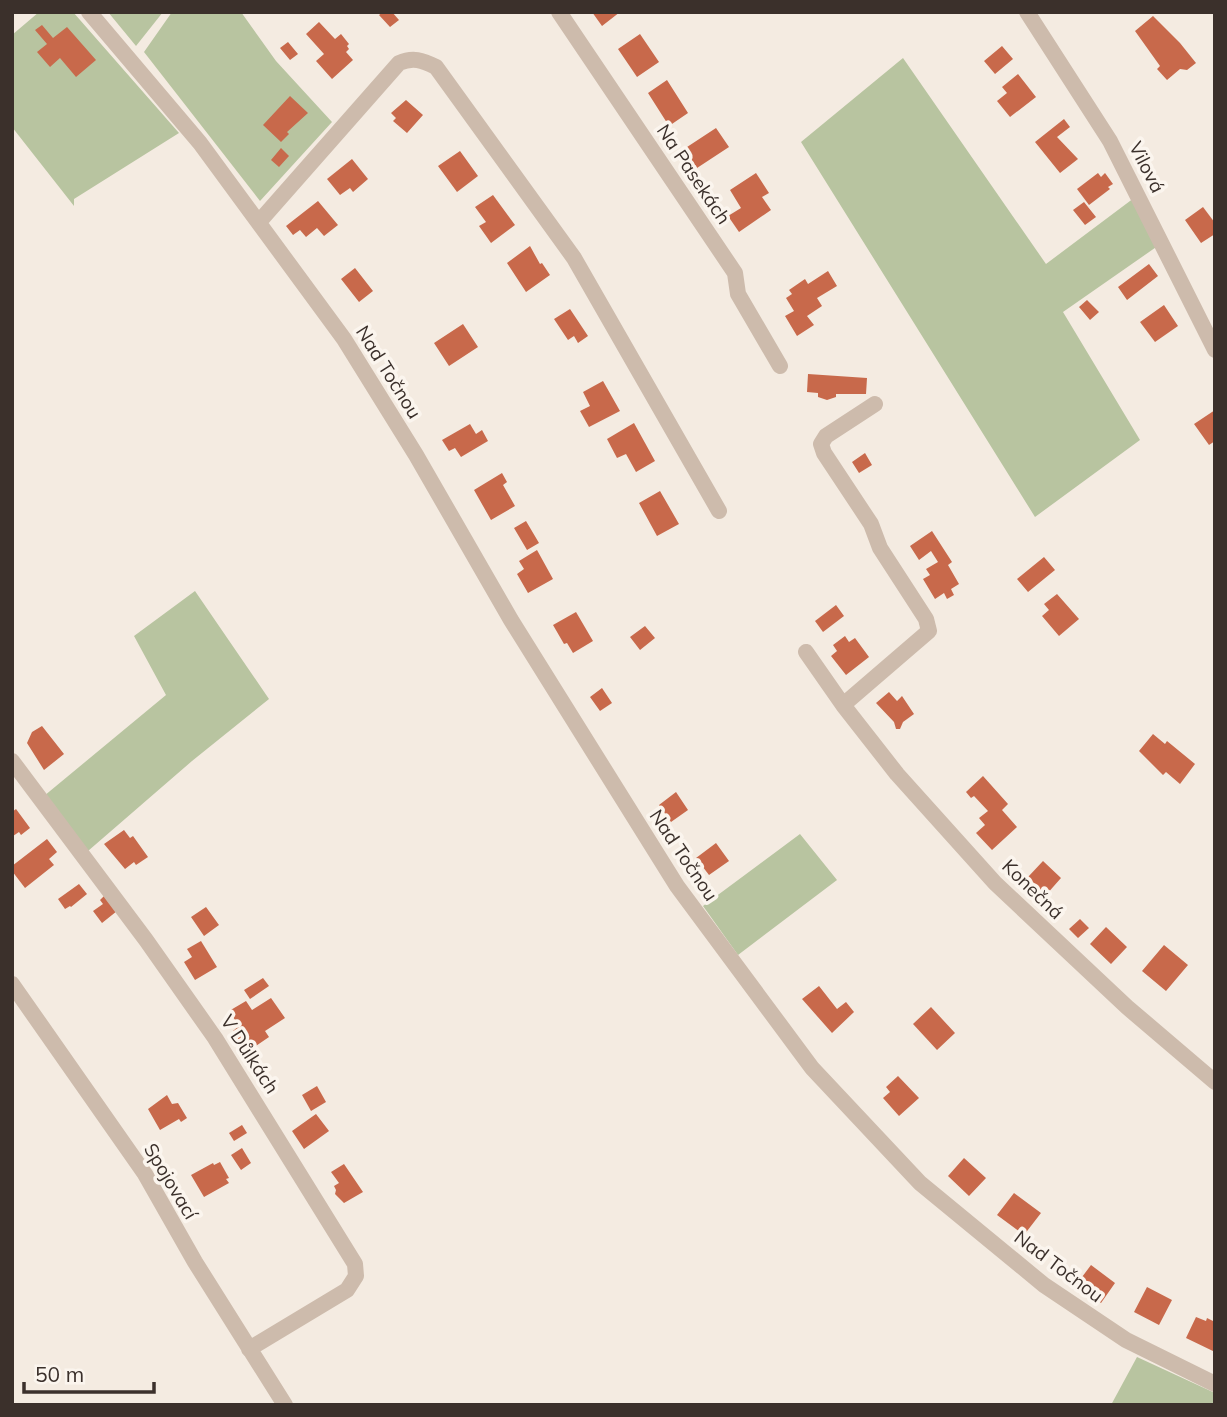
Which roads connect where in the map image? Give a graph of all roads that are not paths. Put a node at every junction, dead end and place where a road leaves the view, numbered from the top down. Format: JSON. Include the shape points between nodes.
{"nodes":[{"id":1,"x":89,"y":12,"type":"edge"},
{"id":2,"x":559,"y":12,"type":"edge"},
{"id":3,"x":1027,"y":12,"type":"edge"},
{"id":4,"x":258,"y":222,"type":"junction"},
{"id":5,"x":1215,"y":350,"type":"edge"},
{"id":6,"x":780,"y":366,"type":"dead end"},
{"id":7,"x":875,"y":404,"type":"dead end"},
{"id":8,"x":719,"y":511,"type":"dead end"},
{"id":9,"x":806,"y":652,"type":"dead end"},
{"id":10,"x":843,"y":705,"type":"junction"},
{"id":11,"x":12,"y":761,"type":"edge"},
{"id":12,"x":12,"y":984,"type":"edge"},
{"id":13,"x":1215,"y":1082,"type":"edge"},
{"id":14,"x":249,"y":1349,"type":"junction"},
{"id":15,"x":1215,"y":1384,"type":"edge"},
{"id":16,"x":285,"y":1405,"type":"edge"}],
"edges":[{"from":1,"to":4,"type":"street","name":"Nad Točnou","via":[[200,143]]},
{"from":2,"to":6,"type":"street","name":"Na Pasekách","via":[[735,272],[738,294]]},
{"from":3,"to":5,"type":"street","name":"Vilová","via":[[1111,141]]},
{"from":4,"to":8,"type":"street","via":[[399,63],[409,58],[436,67],[574,258]]},
{"from":4,"to":15,"type":"street","name":"Nad Točnou","via":[[344,339],[511,621],[677,886],[812,1068],[920,1183],[1044,1285],[1126,1340]]},
{"from":7,"to":10,"type":"street","via":[[821,444],[929,631]]},
{"from":9,"to":10,"type":"street","name":"Konečná"},
{"from":10,"to":13,"type":"street","name":"Konečná","via":[[897,774],[995,883]]},
{"from":11,"to":14,"type":"street","name":"V Důlkách","via":[[215,1038],[355,1264],[356,1276],[347,1290]]},
{"from":12,"to":14,"type":"street","name":"Spojovací","via":[[145,1174]]},
{"from":14,"to":16,"type":"street","name":"Spojovací"}]}
